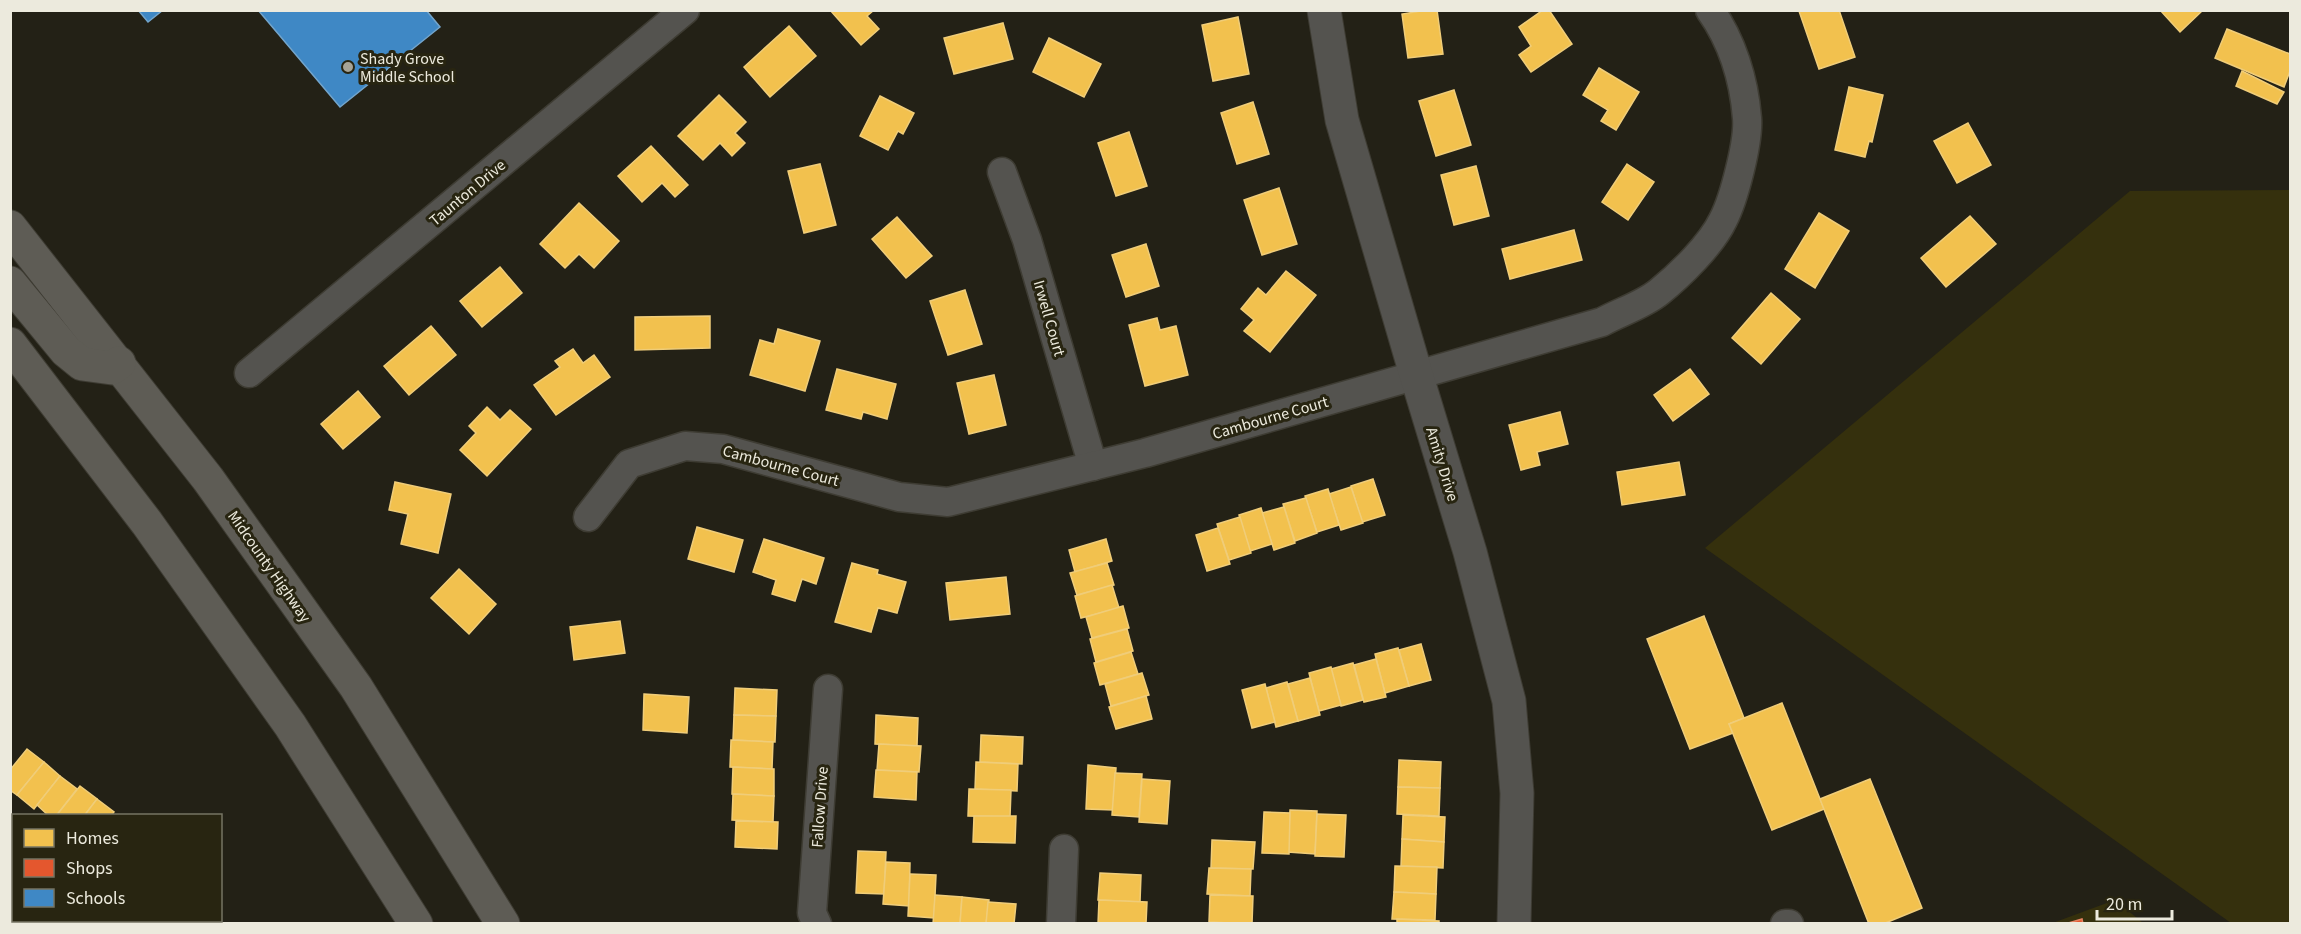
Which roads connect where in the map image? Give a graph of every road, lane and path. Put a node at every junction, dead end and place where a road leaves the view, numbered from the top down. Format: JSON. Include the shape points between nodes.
{"nodes":[{"id":1,"x":685,"y":10,"type":"edge"},
{"id":2,"x":1324,"y":10,"type":"edge"},
{"id":3,"x":1710,"y":10,"type":"edge"},
{"id":4,"x":1002,"y":172,"type":"dead end"},
{"id":5,"x":10,"y":227,"type":"edge"},
{"id":6,"x":10,"y":283,"type":"edge"},
{"id":7,"x":10,"y":344,"type":"edge"},
{"id":8,"x":119,"y":363,"type":"junction"},
{"id":9,"x":249,"y":373,"type":"dead end"},
{"id":10,"x":1416,"y":374,"type":"junction"},
{"id":11,"x":1093,"y":466,"type":"junction"},
{"id":12,"x":588,"y":517,"type":"dead end"},
{"id":13,"x":828,"y":689,"type":"dead end"},
{"id":14,"x":1064,"y":849,"type":"dead end"},
{"id":15,"x":416,"y":924,"type":"edge"},
{"id":16,"x":503,"y":924,"type":"edge"},
{"id":17,"x":818,"y":924,"type":"edge"},
{"id":18,"x":1061,"y":924,"type":"edge"},
{"id":19,"x":1514,"y":924,"type":"edge"}],
"edges":[{"from":1,"to":9,"type":"street","name":"Taunton Drive"},
{"from":2,"to":10,"type":"street","name":"Amity Drive","via":[[1342,120]]},
{"from":3,"to":10,"type":"street","name":"Cambourne Court","via":[[1722,27],[1739,69],[1748,120],[1738,177],[1723,221],[1690,264],[1657,294],[1602,321]]},
{"from":4,"to":11,"type":"street","name":"Irwell Court","via":[[1028,240]]},
{"from":5,"to":8,"type":"main road","name":"Midcounty Highway"},
{"from":6,"to":8,"type":"main road","via":[[66,351],[82,364],[112,368]]},
{"from":7,"to":15,"type":"main road","via":[[147,522],[290,725]]},
{"from":8,"to":16,"type":"main road","name":"Midcounty Highway","via":[[208,479],[356,687]]},
{"from":10,"to":11,"type":"street","name":"Cambourne Court"},
{"from":10,"to":19,"type":"street","name":"Amity Drive","via":[[1470,552],[1509,700],[1517,793]]},
{"from":11,"to":12,"type":"street","name":"Cambourne Court","via":[[948,502],[899,497],[723,449],[685,446],[629,464]]},
{"from":13,"to":17,"type":"street","name":"Fallow Drive","via":[[812,913]]},
{"from":14,"to":18,"type":"street"}]}
